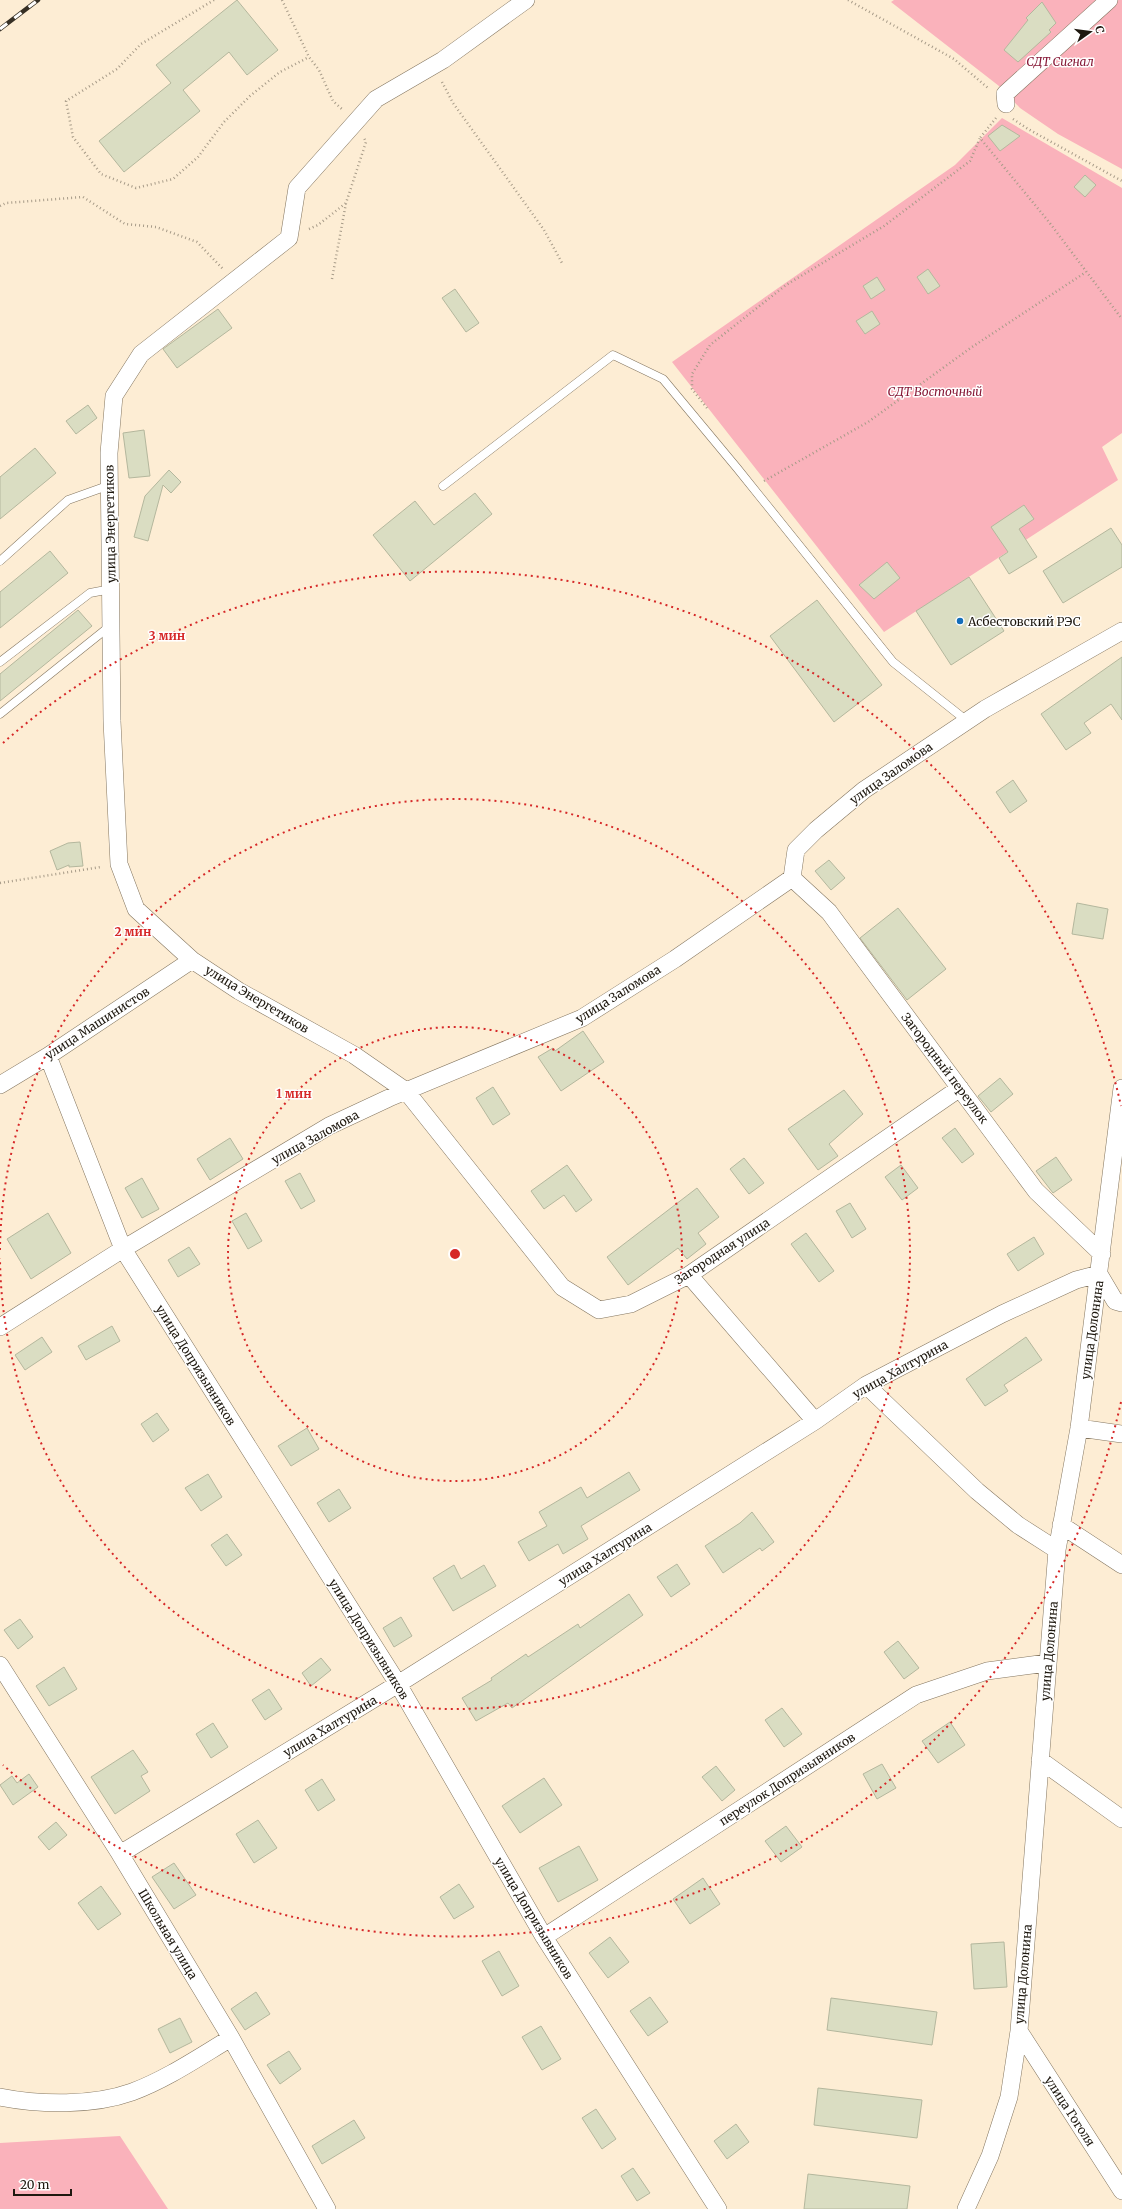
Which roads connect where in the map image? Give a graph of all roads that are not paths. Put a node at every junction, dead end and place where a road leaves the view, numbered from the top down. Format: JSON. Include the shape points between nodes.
{"nodes":[{"id":1,"x":526,"y":0,"type":"edge"},
{"id":2,"x":1110,"y":0,"type":"edge"},
{"id":3,"x":1006,"y":104,"type":"road end"},
{"id":4,"x":110,"y":485,"type":"junction"},
{"id":5,"x":443,"y":486,"type":"dead end"},
{"id":6,"x":0,"y":561,"type":"edge"},
{"id":7,"x":111,"y":589,"type":"junction"},
{"id":8,"x":111,"y":626,"type":"junction"},
{"id":9,"x":1122,"y":631,"type":"edge"},
{"id":10,"x":0,"y":662,"type":"edge"},
{"id":11,"x":0,"y":714,"type":"edge"},
{"id":12,"x":967,"y":722,"type":"junction"},
{"id":13,"x":792,"y":878,"type":"junction"},
{"id":14,"x":192,"y":960,"type":"junction"},
{"id":15,"x":48,"y":1056,"type":"junction"},
{"id":16,"x":0,"y":1085,"type":"edge"},
{"id":17,"x":960,"y":1088,"type":"junction"},
{"id":18,"x":1122,"y":1088,"type":"edge"},
{"id":19,"x":406,"y":1091,"type":"junction"},
{"id":20,"x":123,"y":1249,"type":"junction"},
{"id":21,"x":1102,"y":1254,"type":"junction"},
{"id":22,"x":1099,"y":1274,"type":"junction"},
{"id":23,"x":689,"y":1275,"type":"junction"},
{"id":24,"x":1122,"y":1303,"type":"edge"},
{"id":25,"x":0,"y":1327,"type":"edge"},
{"id":26,"x":866,"y":1385,"type":"junction"},
{"id":27,"x":815,"y":1421,"type":"junction"},
{"id":28,"x":1079,"y":1428,"type":"junction"},
{"id":29,"x":1122,"y":1434,"type":"edge"},
{"id":30,"x":1061,"y":1524,"type":"junction"},
{"id":31,"x":1057,"y":1550,"type":"junction"},
{"id":32,"x":1122,"y":1565,"type":"edge"},
{"id":33,"x":1047,"y":1663,"type":"junction"},
{"id":34,"x":0,"y":1665,"type":"edge"},
{"id":35,"x":398,"y":1684,"type":"junction"},
{"id":36,"x":1040,"y":1760,"type":"junction"},
{"id":37,"x":1122,"y":1819,"type":"edge"},
{"id":38,"x":120,"y":1854,"type":"junction"},
{"id":39,"x":544,"y":1937,"type":"junction"},
{"id":40,"x":1018,"y":2031,"type":"junction"},
{"id":41,"x":231,"y":2038,"type":"junction"},
{"id":42,"x":0,"y":2098,"type":"edge"},
{"id":43,"x":1122,"y":2191,"type":"edge"},
{"id":44,"x":327,"y":2209,"type":"edge"},
{"id":45,"x":718,"y":2209,"type":"edge"},
{"id":46,"x":966,"y":2209,"type":"edge"}],
"edges":[{"from":1,"to":4,"type":"street","name":"улица Энергетиков","via":[[434,65],[376,99],[298,188],[288,238],[141,354],[114,396],[109,453]]},
{"from":2,"to":3,"type":"street","via":[[1005,94]]},
{"from":4,"to":6,"type":"lane","via":[[68,500]]},
{"from":4,"to":7,"type":"street","name":"улица Энергетиков"},
{"from":5,"to":12,"type":"lane","via":[[613,355],[662,379],[893,662]]},
{"from":7,"to":8,"type":"street","name":"улица Энергетиков"},
{"from":7,"to":10,"type":"lane","via":[[90,593]]},
{"from":8,"to":11,"type":"lane"},
{"from":8,"to":14,"type":"street","name":"улица Энергетиков","via":[[112,721],[119,864],[136,910]]},
{"from":9,"to":12,"type":"street","name":"улица Заломова"},
{"from":12,"to":13,"type":"street","name":"улица Заломова","via":[[864,790],[816,830],[796,850]]},
{"from":13,"to":17,"type":"street","name":"Загородный переулок","via":[[829,912]]},
{"from":13,"to":19,"type":"street","name":"улица Заломова","via":[[675,959],[582,1018]]},
{"from":14,"to":15,"type":"street","name":"улица Машинистов"},
{"from":14,"to":19,"type":"street","name":"улица Энергетиков","via":[[239,992],[354,1055]]},
{"from":15,"to":16,"type":"street","name":"улица Машинистов"},
{"from":15,"to":20,"type":"street","name":"улица Допризывников"},
{"from":17,"to":21,"type":"street","name":"Загородный переулок","via":[[1036,1191]]},
{"from":17,"to":23,"type":"street","name":"Загородная улица"},
{"from":18,"to":21,"type":"street","name":"улица Долонина"},
{"from":19,"to":20,"type":"street","name":"улица Заломова","via":[[329,1126]]},
{"from":19,"to":23,"type":"street","name":"Загородная улица","via":[[562,1287],[599,1310],[630,1304]]},
{"from":20,"to":25,"type":"street","name":"улица Заломова"},
{"from":20,"to":35,"type":"street","name":"улица Допризывников"},
{"from":21,"to":22,"type":"street","name":"улица Долонина"},
{"from":22,"to":24,"type":"street","via":[[1115,1301]]},
{"from":22,"to":26,"type":"street","name":"улица Халтурина","via":[[1076,1280],[1002,1314]]},
{"from":22,"to":28,"type":"street","name":"улица Долонина"},
{"from":23,"to":27,"type":"street"},
{"from":26,"to":27,"type":"street","name":"улица Халтурина"},
{"from":26,"to":31,"type":"street","via":[[977,1491],[1018,1525]]},
{"from":27,"to":35,"type":"street","name":"улица Халтурина"},
{"from":28,"to":29,"type":"street"},
{"from":28,"to":30,"type":"street","name":"улица Долонина"},
{"from":30,"to":31,"type":"street","name":"улица Долонина"},
{"from":30,"to":32,"type":"street"},
{"from":31,"to":33,"type":"street","name":"улица Долонина"},
{"from":33,"to":36,"type":"street","name":"улица Долонина"},
{"from":33,"to":39,"type":"street","name":"переулок Допризывников","via":[[988,1671],[916,1695]]},
{"from":34,"to":38,"type":"street","name":"Школьная улица"},
{"from":35,"to":38,"type":"street","name":"улица Халтурина"},
{"from":35,"to":39,"type":"street","name":"улица Допризывников"},
{"from":36,"to":37,"type":"street"},
{"from":36,"to":40,"type":"street","name":"улица Долонина"},
{"from":38,"to":41,"type":"street","name":"Школьная улица"},
{"from":39,"to":45,"type":"street","name":"улица Допризывников"},
{"from":40,"to":43,"type":"street","name":"улица Гоголя"},
{"from":40,"to":46,"type":"street","name":"улица Долонина","via":[[1009,2097],[990,2156]]},
{"from":41,"to":42,"type":"street","via":[[182,2068],[130,2092],[74,2103]]},
{"from":41,"to":44,"type":"street","name":"Школьная улица"}]}
